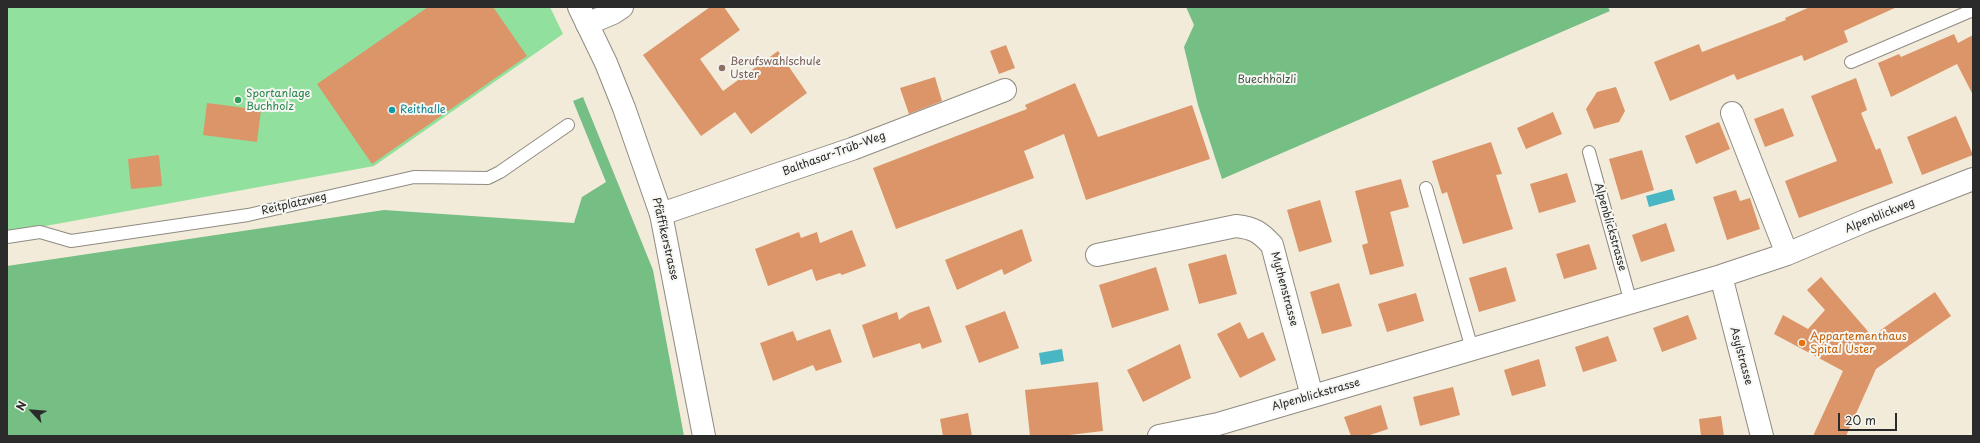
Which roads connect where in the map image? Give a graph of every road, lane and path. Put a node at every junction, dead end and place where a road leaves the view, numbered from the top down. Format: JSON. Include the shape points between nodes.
{"nodes":[{"id":1,"x":622,"y":7,"type":"edge"},
{"id":2,"x":1973,"y":10,"type":"edge"},
{"id":3,"x":583,"y":16,"type":"edge"},
{"id":4,"x":1851,"y":62,"type":"dead end"},
{"id":5,"x":1005,"y":90,"type":"dead end"},
{"id":6,"x":1732,"y":113,"type":"dead end"},
{"id":7,"x":568,"y":125,"type":"dead end"},
{"id":8,"x":1589,"y":152,"type":"dead end"},
{"id":9,"x":1973,"y":179,"type":"edge"},
{"id":10,"x":1426,"y":188,"type":"dead end"},
{"id":11,"x":661,"y":214,"type":"junction"},
{"id":12,"x":7,"y":237,"type":"edge"},
{"id":13,"x":1787,"y":254,"type":"junction"},
{"id":14,"x":1097,"y":255,"type":"dead end"},
{"id":15,"x":1721,"y":276,"type":"junction"},
{"id":16,"x":1631,"y":303,"type":"junction"},
{"id":17,"x":1472,"y":349,"type":"junction"},
{"id":18,"x":1312,"y":396,"type":"junction"},
{"id":19,"x":704,"y":436,"type":"edge"},
{"id":20,"x":1159,"y":436,"type":"edge"},
{"id":21,"x":1762,"y":436,"type":"edge"}],
"edges":[{"from":1,"to":3,"type":"street","via":[[613,13]]},
{"from":2,"to":4,"type":"lane"},
{"from":3,"to":11,"type":"street","name":"Pfäffikerstrasse","via":[[624,108]]},
{"from":5,"to":11,"type":"street","name":"Balthasar-Trüb-Weg","via":[[852,149]]},
{"from":6,"to":13,"type":"street"},
{"from":7,"to":12,"type":"lane","name":"Reitplatzweg","via":[[488,178],[414,177],[248,215],[72,241],[40,232]]},
{"from":8,"to":16,"type":"lane","name":"Alpenblickstrasse"},
{"from":9,"to":13,"type":"street","name":"Alpenblickweg"},
{"from":10,"to":17,"type":"lane"},
{"from":11,"to":19,"type":"street","name":"Pfäffikerstrasse"},
{"from":13,"to":15,"type":"street","name":"Alpenblickweg"},
{"from":14,"to":18,"type":"street","name":"Mythenstrasse","via":[[1236,226],[1260,233],[1272,245]]},
{"from":15,"to":16,"type":"street","name":"Alpenblickstrasse"},
{"from":15,"to":21,"type":"street","name":"Asylstrasse"},
{"from":16,"to":17,"type":"street","name":"Alpenblickstrasse"},
{"from":17,"to":18,"type":"street","name":"Alpenblickstrasse"},
{"from":18,"to":20,"type":"street","name":"Alpenblickstrasse","via":[[1218,424]]}]}
